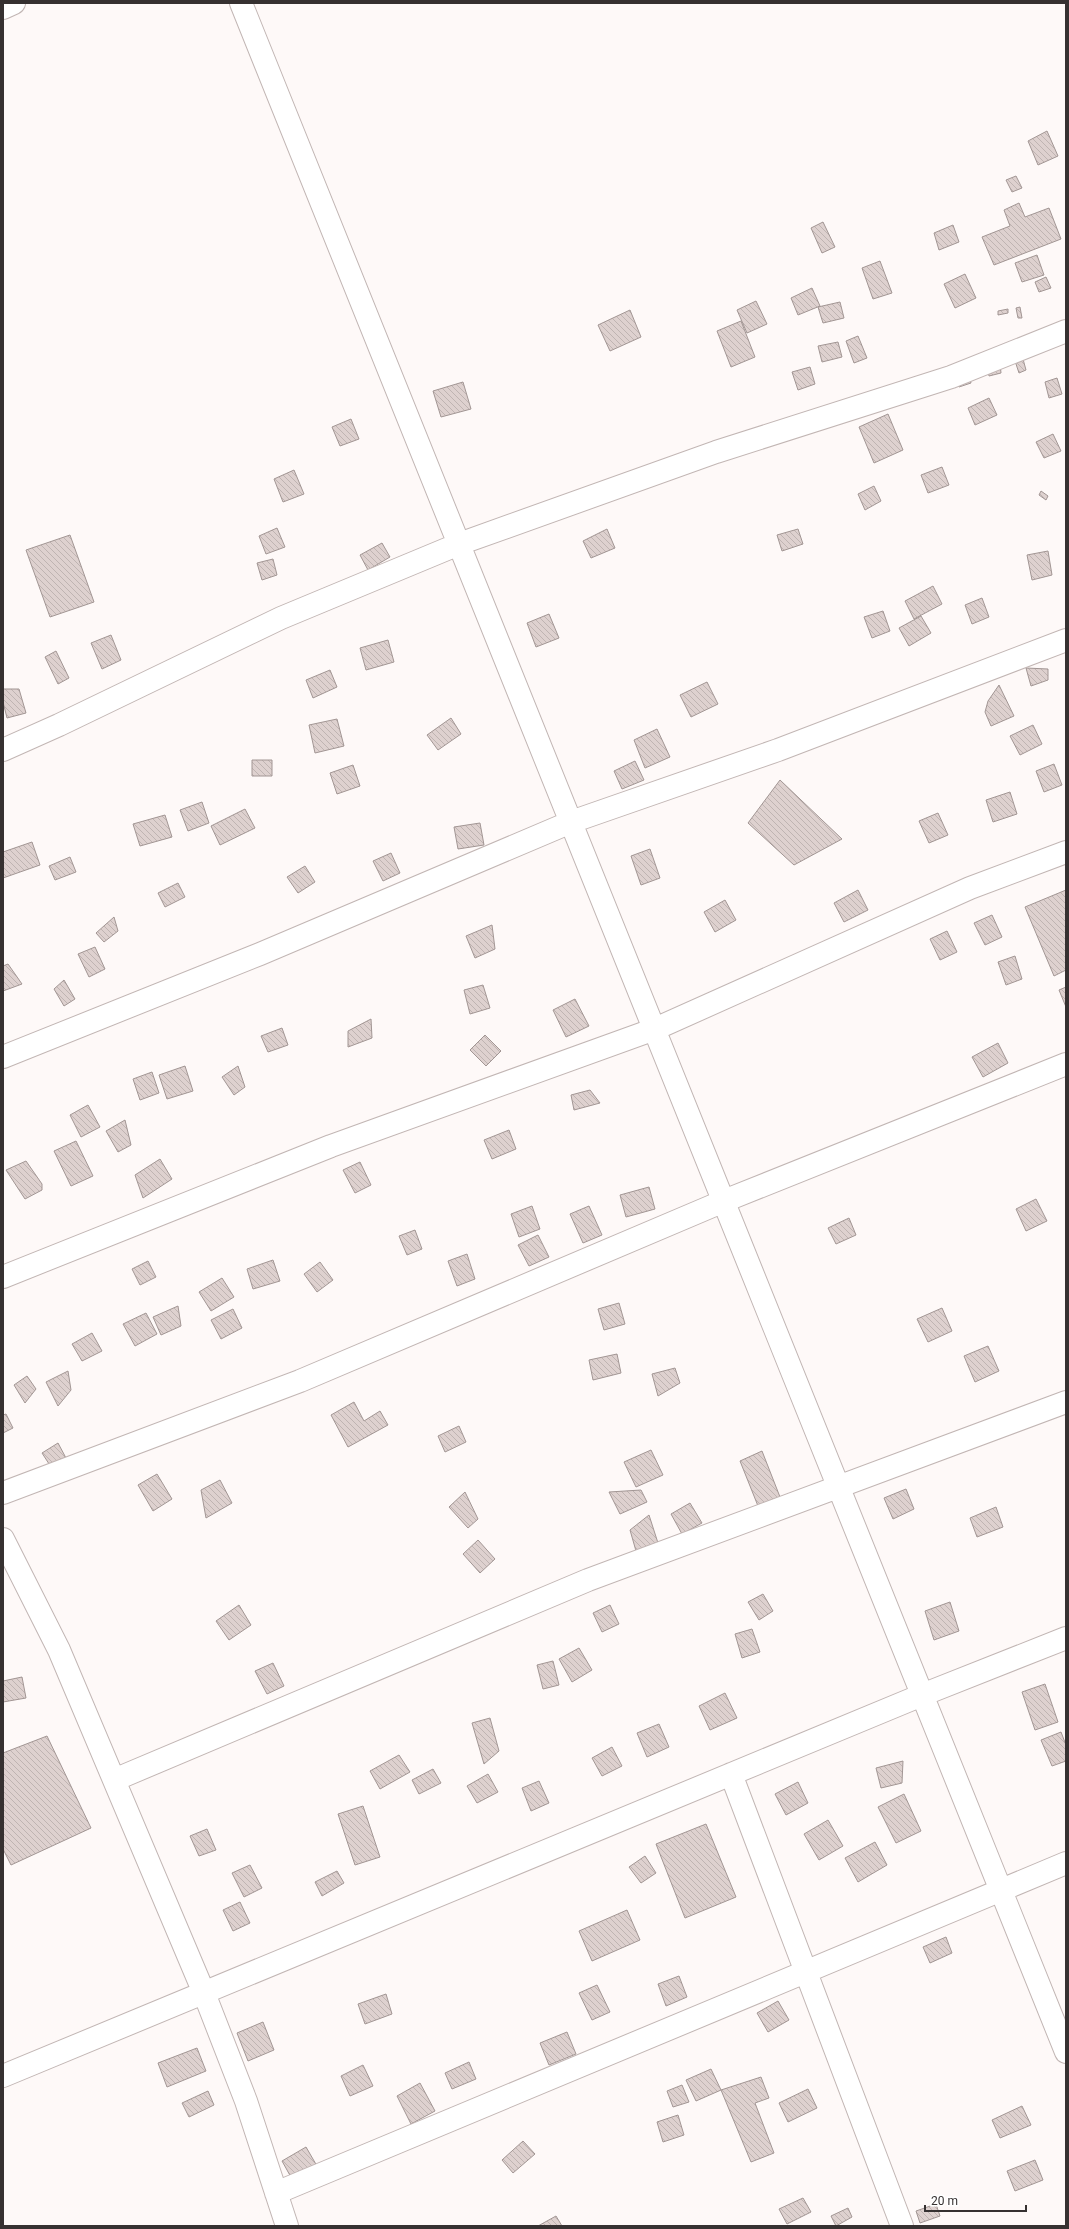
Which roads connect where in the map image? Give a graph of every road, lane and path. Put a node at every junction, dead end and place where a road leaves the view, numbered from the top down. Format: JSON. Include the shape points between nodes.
{"nodes":[{"id":1,"x":14,"y":3,"type":"edge"},
{"id":2,"x":241,"y":3,"type":"edge"},
{"id":3,"x":3,"y":8,"type":"edge"},
{"id":4,"x":1066,"y":331,"type":"edge"},
{"id":5,"x":459,"y":544,"type":"junction"},
{"id":6,"x":1066,"y":640,"type":"edge"},
{"id":7,"x":3,"y":750,"type":"edge"},
{"id":8,"x":571,"y":822,"type":"junction"},
{"id":9,"x":1066,"y":852,"type":"edge"},
{"id":10,"x":655,"y":1029,"type":"junction"},
{"id":11,"x":3,"y":1057,"type":"edge"},
{"id":12,"x":1066,"y":1064,"type":"edge"},
{"id":13,"x":724,"y":1201,"type":"junction"},
{"id":14,"x":3,"y":1277,"type":"edge"},
{"id":15,"x":1066,"y":1402,"type":"edge"},
{"id":16,"x":839,"y":1487,"type":"junction"},
{"id":17,"x":3,"y":1493,"type":"edge"},
{"id":18,"x":3,"y":1539,"type":"edge"},
{"id":19,"x":1066,"y":1638,"type":"edge"},
{"id":20,"x":922,"y":1695,"type":"junction"},
{"id":21,"x":731,"y":1774,"type":"junction"},
{"id":22,"x":114,"y":1780,"type":"junction"},
{"id":23,"x":1066,"y":1864,"type":"edge"},
{"id":24,"x":1001,"y":1891,"type":"junction"},
{"id":25,"x":806,"y":1971,"type":"junction"},
{"id":26,"x":204,"y":1993,"type":"junction"},
{"id":27,"x":1066,"y":2052,"type":"edge"},
{"id":28,"x":3,"y":2076,"type":"edge"},
{"id":29,"x":276,"y":2193,"type":"junction"},
{"id":30,"x":287,"y":2226,"type":"edge"},
{"id":31,"x":902,"y":2226,"type":"edge"}],
"edges":[{"from":1,"to":3,"type":"street"},
{"from":2,"to":5,"type":"street"},
{"from":4,"to":5,"type":"street","via":[[951,377],[716,452]]},
{"from":5,"to":7,"type":"street","via":[[281,618]]},
{"from":5,"to":8,"type":"street"},
{"from":6,"to":8,"type":"street","via":[[778,750]]},
{"from":8,"to":10,"type":"street"},
{"from":8,"to":11,"type":"street","via":[[260,954]]},
{"from":9,"to":10,"type":"street","via":[[970,888]]},
{"from":10,"to":13,"type":"street"},
{"from":10,"to":14,"type":"street","via":[[331,1146]]},
{"from":12,"to":13,"type":"street"},
{"from":13,"to":16,"type":"street"},
{"from":13,"to":17,"type":"street","via":[[300,1381]]},
{"from":15,"to":16,"type":"street"},
{"from":16,"to":20,"type":"street"},
{"from":16,"to":22,"type":"street","via":[[588,1580]]},
{"from":18,"to":22,"type":"street","via":[[59,1650]]},
{"from":19,"to":20,"type":"street"},
{"from":20,"to":21,"type":"street"},
{"from":20,"to":24,"type":"street"},
{"from":21,"to":25,"type":"street"},
{"from":21,"to":26,"type":"street"},
{"from":22,"to":26,"type":"street"},
{"from":23,"to":24,"type":"street"},
{"from":24,"to":25,"type":"street"},
{"from":24,"to":27,"type":"street"},
{"from":25,"to":29,"type":"street"},
{"from":25,"to":31,"type":"street"},
{"from":26,"to":28,"type":"street"},
{"from":26,"to":29,"type":"street","via":[[246,2101]]},
{"from":29,"to":30,"type":"street"}]}
